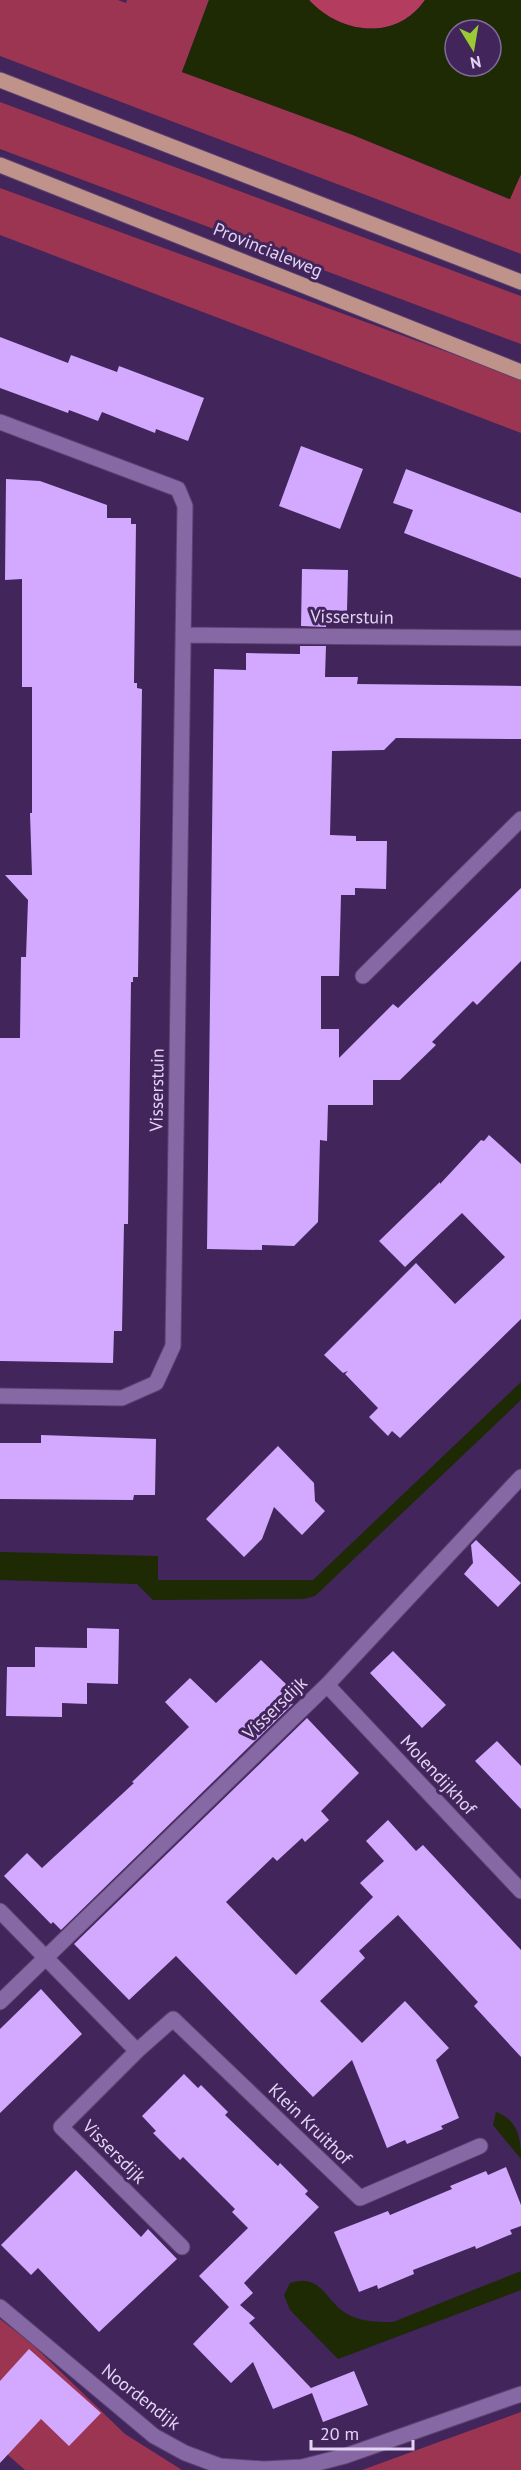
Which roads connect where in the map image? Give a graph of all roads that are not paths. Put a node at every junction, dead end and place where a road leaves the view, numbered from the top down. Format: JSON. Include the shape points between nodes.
{"nodes":[{"id":1,"x":0,"y":80,"type":"edge"},
{"id":2,"x":0,"y":165,"type":"edge"},
{"id":3,"x":521,"y":282,"type":"edge"},
{"id":4,"x":521,"y":372,"type":"edge"},
{"id":5,"x":0,"y":422,"type":"edge"},
{"id":6,"x":183,"y":635,"type":"junction"},
{"id":7,"x":521,"y":638,"type":"edge"},
{"id":8,"x":521,"y":819,"type":"edge"},
{"id":9,"x":363,"y":976,"type":"dead end"},
{"id":10,"x":0,"y":1396,"type":"edge"},
{"id":11,"x":521,"y":1477,"type":"edge"},
{"id":12,"x":327,"y":1685,"type":"junction"},
{"id":13,"x":521,"y":1891,"type":"edge"},
{"id":14,"x":0,"y":1911,"type":"edge"},
{"id":15,"x":46,"y":1956,"type":"junction"},
{"id":16,"x":0,"y":2002,"type":"edge"},
{"id":17,"x":137,"y":2051,"type":"junction"},
{"id":18,"x":480,"y":2146,"type":"dead end"},
{"id":19,"x":182,"y":2247,"type":"dead end"},
{"id":20,"x":0,"y":2307,"type":"edge"},
{"id":21,"x":521,"y":2394,"type":"edge"}],
"edges":[{"from":1,"to":3,"type":"main road"},
{"from":2,"to":4,"type":"main road","name":"Provincialeweg"},
{"from":5,"to":6,"type":"street","name":"Visserstuin","via":[[178,489],[185,506]]},
{"from":6,"to":7,"type":"street","name":"Visserstuin"},
{"from":6,"to":10,"type":"street","name":"Visserstuin","via":[[173,1346],[156,1383],[122,1398]]},
{"from":8,"to":9,"type":"street"},
{"from":11,"to":12,"type":"street","name":"Vissersdijk"},
{"from":12,"to":13,"type":"street","name":"Molendijkhof"},
{"from":12,"to":15,"type":"street","name":"Vissersdijk"},
{"from":14,"to":15,"type":"street"},
{"from":15,"to":16,"type":"street","name":"Vissersdijk"},
{"from":15,"to":17,"type":"street"},
{"from":17,"to":18,"type":"street","name":"Klein Kruithof","via":[[173,2019],[360,2198]]},
{"from":17,"to":19,"type":"street","name":"Vissersdijk","via":[[61,2127]]},
{"from":20,"to":21,"type":"street","name":"Noordendijk","via":[[154,2436],[220,2466],[302,2467],[345,2456]]}]}
